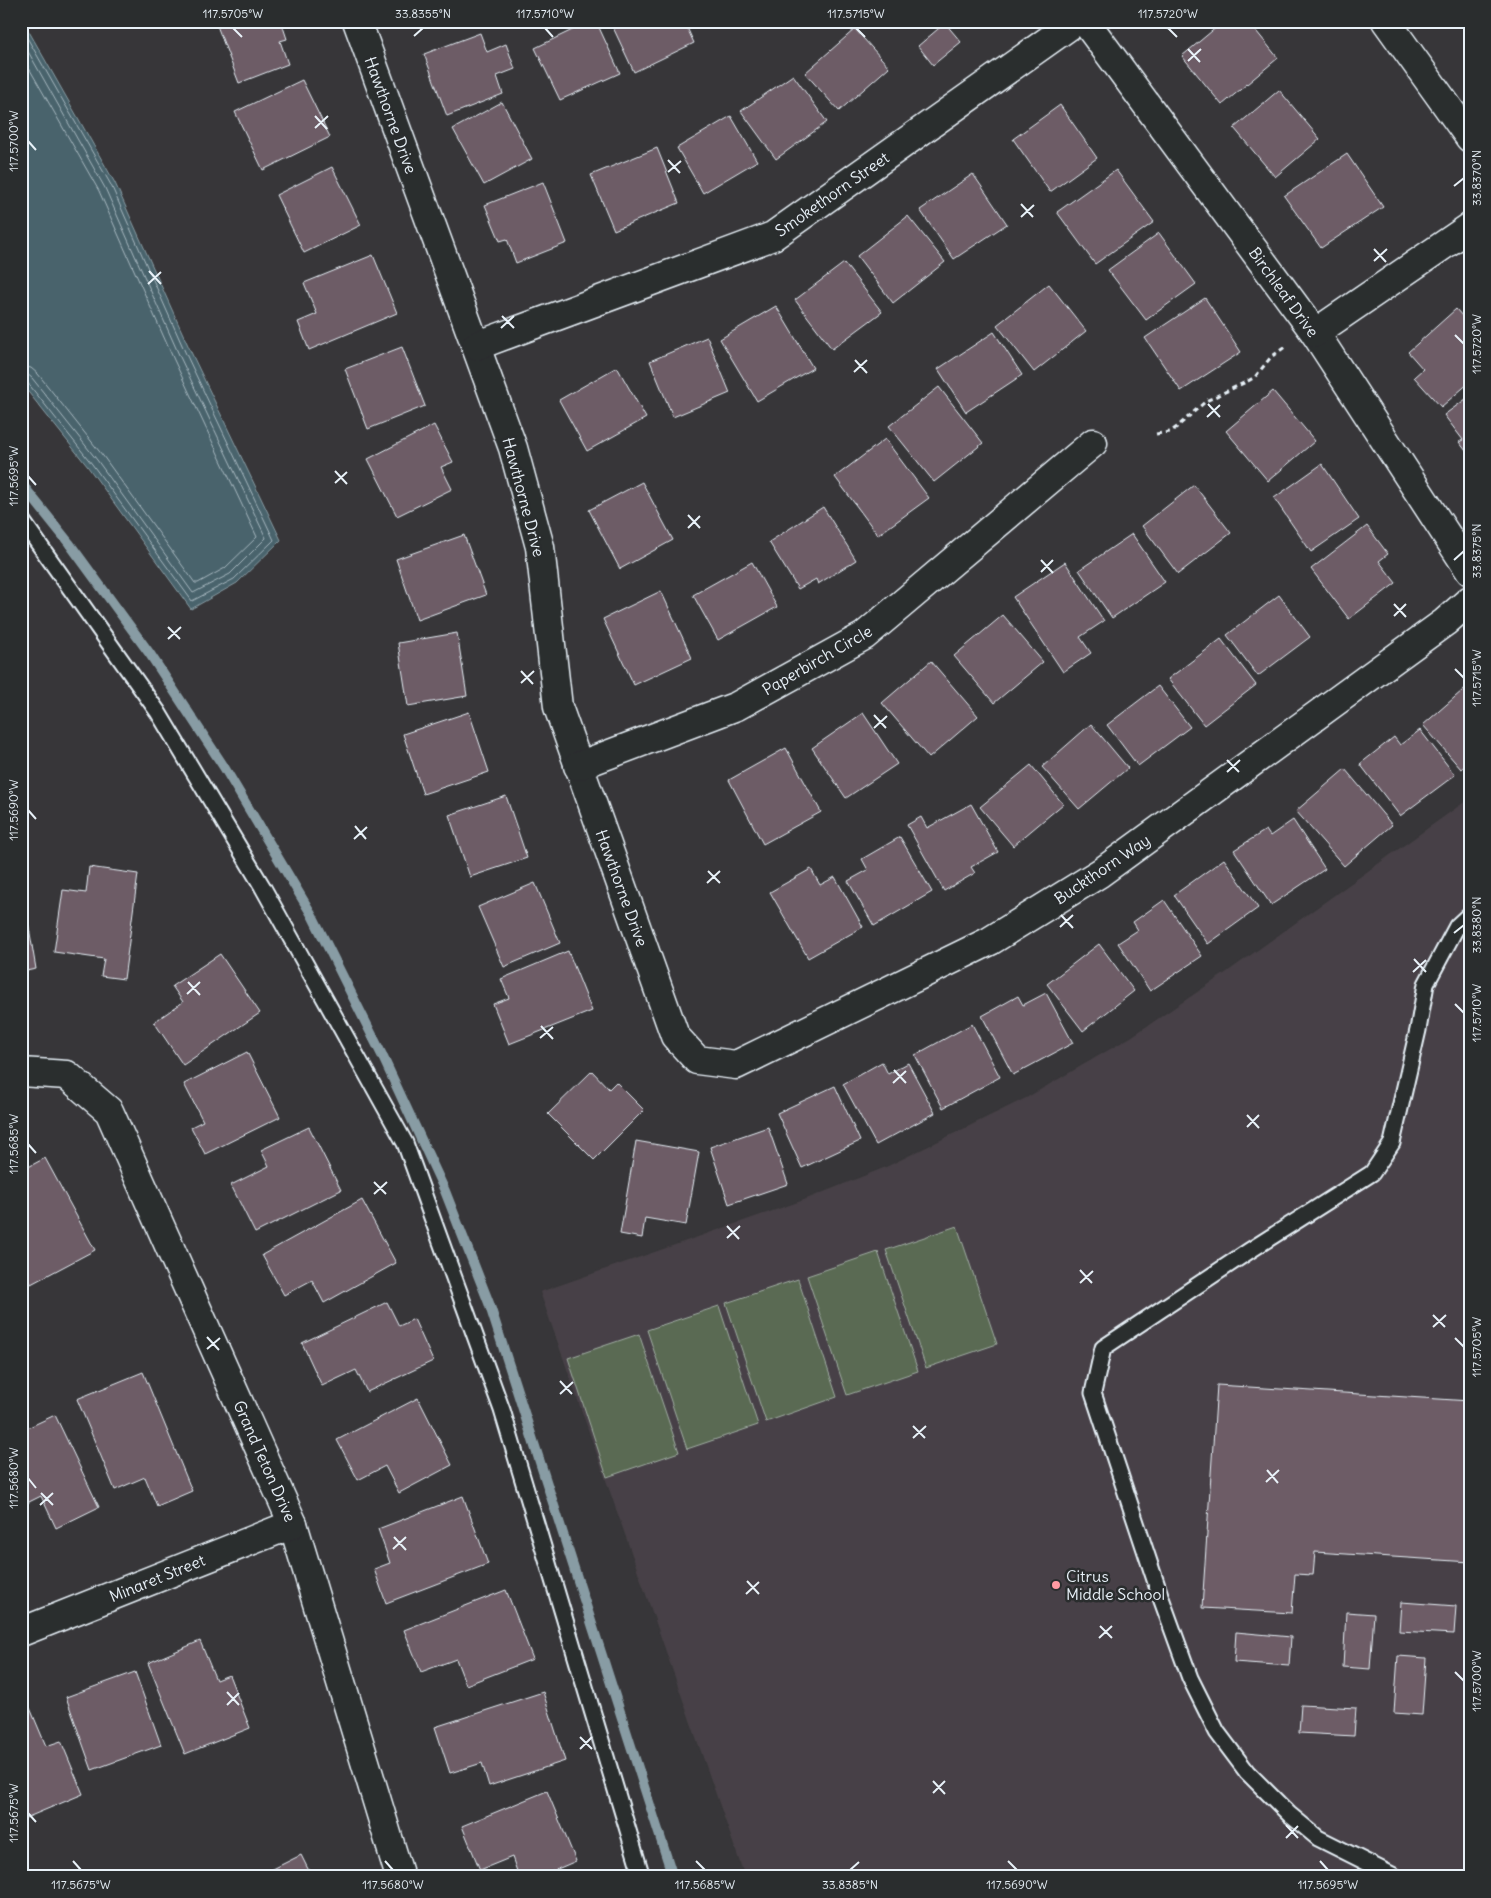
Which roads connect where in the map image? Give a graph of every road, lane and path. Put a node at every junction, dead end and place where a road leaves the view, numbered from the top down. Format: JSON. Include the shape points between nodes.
{"nodes":[{"id":1,"x":356,"y":21,"type":"edge"},
{"id":2,"x":1076,"y":21,"type":"edge"},
{"id":3,"x":1085,"y":21,"type":"edge"},
{"id":4,"x":1386,"y":21,"type":"edge"},
{"id":5,"x":1470,"y":138,"type":"edge"},
{"id":6,"x":1470,"y":227,"type":"edge"},
{"id":7,"x":1315,"y":333,"type":"junction"},
{"id":8,"x":476,"y":346,"type":"junction"},
{"id":9,"x":1285,"y":347,"type":"dead end"},
{"id":10,"x":1156,"y":434,"type":"dead end"},
{"id":11,"x":1093,"y":444,"type":"dead end"},
{"id":12,"x":21,"y":519,"type":"edge"},
{"id":13,"x":1470,"y":571,"type":"edge"},
{"id":14,"x":1470,"y":600,"type":"edge"},
{"id":15,"x":578,"y":766,"type":"junction"},
{"id":16,"x":1470,"y":914,"type":"edge"},
{"id":17,"x":697,"y":1060,"type":"joint"},
{"id":18,"x":21,"y":1072,"type":"edge"},
{"id":19,"x":293,"y":1524,"type":"junction"},
{"id":20,"x":21,"y":1632,"type":"edge"},
{"id":21,"x":400,"y":1877,"type":"edge"},
{"id":22,"x":642,"y":1877,"type":"edge"},
{"id":23,"x":1396,"y":1877,"type":"edge"}],
"edges":[{"from":1,"to":8,"type":"street","name":"Hawthorne Drive"},
{"from":2,"to":8,"type":"street","name":"Smokethorn Street","via":[[773,236]]},
{"from":3,"to":7,"type":"street","name":"Birchleaf Drive"},
{"from":4,"to":5,"type":"street"},
{"from":6,"to":7,"type":"street"},
{"from":7,"to":13,"type":"street","name":"Birchleaf Drive"},
{"from":8,"to":15,"type":"street","name":"Hawthorne Drive","via":[[513,448],[540,547],[558,707]]},
{"from":9,"to":10,"type":"path","via":[[1248,382],[1206,401],[1170,432]]},
{"from":11,"to":15,"type":"street","name":"Paperbirch Circle","via":[[864,636],[737,706]]},
{"from":12,"to":22,"type":"lane","via":[[158,712],[262,886],[405,1143],[502,1410]]},
{"from":14,"to":17,"type":"street","name":"Buckthorn Way","via":[[1445,622],[1100,873],[990,941],[736,1065]]},
{"from":15,"to":17,"type":"street","name":"Hawthorne Drive","via":[[675,1036]]},
{"from":16,"to":23,"type":"lane","via":[[1457,926],[1426,984],[1392,1143],[1372,1173],[1103,1348],[1093,1392],[1190,1678],[1218,1732],[1247,1772],[1318,1838]]},
{"from":18,"to":19,"type":"street","name":"Grand Teton Drive","via":[[67,1075],[109,1111]]},
{"from":19,"to":20,"type":"street","name":"Minaret Street"},
{"from":19,"to":21,"type":"street","name":"Grand Teton Drive"}]}
